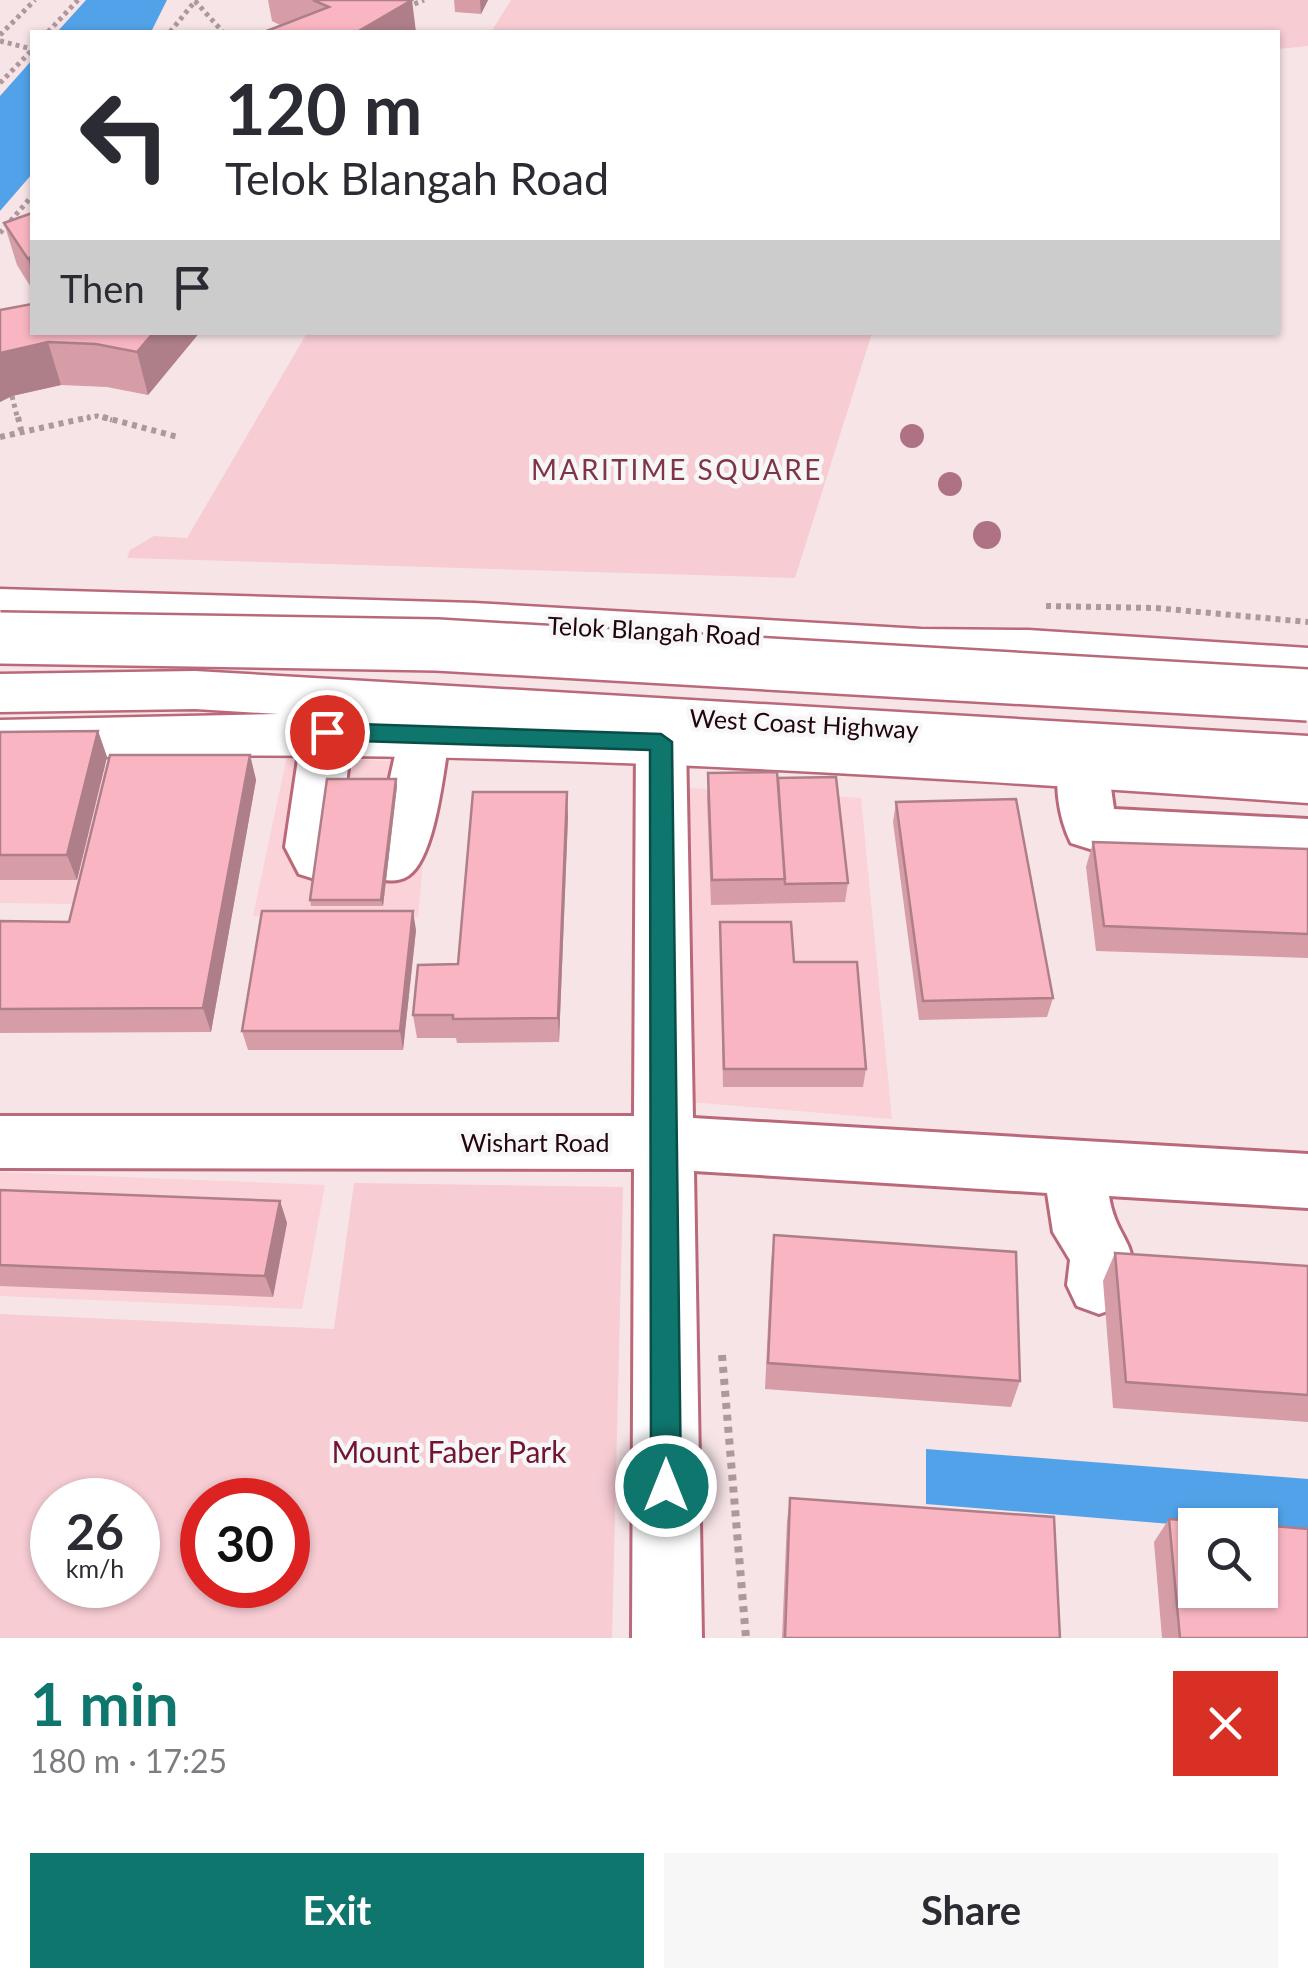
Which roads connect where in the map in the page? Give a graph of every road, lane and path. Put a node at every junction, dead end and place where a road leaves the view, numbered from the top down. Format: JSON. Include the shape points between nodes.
{"nodes":[{"id":1,"x":35,"y":0,"type":"edge"},
{"id":2,"x":78,"y":0,"type":"edge"},
{"id":3,"x":195,"y":0,"type":"edge"},
{"id":4,"x":424,"y":0,"type":"edge"},
{"id":5,"x":407,"y":7,"type":"edge"},
{"id":6,"x":50,"y":30,"type":"edge"},
{"id":7,"x":172,"y":30,"type":"edge"},
{"id":8,"x":221,"y":30,"type":"edge"},
{"id":9,"x":0,"y":38,"type":"edge"},
{"id":10,"x":30,"y":48,"type":"edge"},
{"id":11,"x":30,"y":51,"type":"edge"},
{"id":12,"x":0,"y":83,"type":"edge"},
{"id":13,"x":30,"y":198,"type":"edge"},
{"id":14,"x":0,"y":234,"type":"edge"},
{"id":15,"x":12,"y":396,"type":"edge"},
{"id":16,"x":22,"y":430,"type":"junction"},
{"id":17,"x":0,"y":437,"type":"edge"},
{"id":18,"x":178,"y":437,"type":"dead end"},
{"id":19,"x":0,"y":608,"type":"edge"},
{"id":20,"x":0,"y":638,"type":"edge"},
{"id":21,"x":922,"y":646,"type":"junction"},
{"id":22,"x":0,"y":664,"type":"edge"},
{"id":23,"x":1308,"y":667,"type":"edge"},
{"id":24,"x":0,"y":693,"type":"edge"},
{"id":25,"x":1308,"y":695,"type":"edge"},
{"id":26,"x":327,"y":732,"type":"junction"},
{"id":27,"x":425,"y":733,"type":"junction"},
{"id":28,"x":0,"y":740,"type":"edge"},
{"id":29,"x":661,"y":742,"type":"junction"},
{"id":30,"x":1308,"y":756,"type":"edge"},
{"id":31,"x":1082,"y":767,"type":"junction"},
{"id":32,"x":1308,"y":782,"type":"edge"},
{"id":33,"x":1308,"y":840,"type":"edge"},
{"id":34,"x":318,"y":859,"type":"edge"},
{"id":35,"x":389,"y":862,"type":"edge"},
{"id":36,"x":0,"y":1142,"type":"edge"},
{"id":37,"x":664,"y":1143,"type":"junction"},
{"id":38,"x":1099,"y":1171,"type":"junction"},
{"id":39,"x":1308,"y":1181,"type":"edge"},
{"id":40,"x":1100,"y":1268,"type":"dead end"},
{"id":41,"x":722,"y":1348,"type":"dead end"},
{"id":42,"x":666,"y":1638,"type":"edge"},
{"id":43,"x":746,"y":1638,"type":"edge"}],
"edges":[{"from":1,"to":9,"type":"path"},
{"from":2,"to":6,"type":"path"},
{"from":3,"to":7,"type":"path"},
{"from":3,"to":8,"type":"path"},
{"from":4,"to":5,"type":"path"},
{"from":9,"to":10,"type":"path"},
{"from":11,"to":12,"type":"path"},
{"from":13,"to":14,"type":"path"},
{"from":15,"to":16,"type":"path"},
{"from":16,"to":17,"type":"path"},
{"from":16,"to":18,"type":"path","via":[[98,416]]},
{"from":19,"to":21,"type":"main road","name":"Telok Blangah Road","via":[[474,621]]},
{"from":20,"to":25,"type":"main road","bridge":true,"via":[[437,645]]},
{"from":21,"to":22,"type":"main road","via":[[715,656]]},
{"from":21,"to":23,"type":"main road","name":"Telok Blangah Road"},
{"from":24,"to":30,"type":"main road","name":"West Coast Highway","via":[[195,690]]},
{"from":26,"to":27,"type":"main road"},
{"from":26,"to":28,"type":"main road"},
{"from":26,"to":34,"type":"street","via":[[312,847]]},
{"from":27,"to":29,"type":"main road"},
{"from":27,"to":35,"type":"street","via":[[401,849]]},
{"from":29,"to":31,"type":"main road"},
{"from":29,"to":37,"type":"street"},
{"from":31,"to":32,"type":"main road"},
{"from":31,"to":33,"type":"street","via":[[1090,828]]},
{"from":36,"to":37,"type":"street","name":"Wishart Road"},
{"from":37,"to":38,"type":"street","name":"Wishart Road"},
{"from":37,"to":42,"type":"street"},
{"from":38,"to":39,"type":"street","name":"Wishart Road"},
{"from":38,"to":40,"type":"street","via":[[1125,1238]]},
{"from":41,"to":43,"type":"path"}]}
